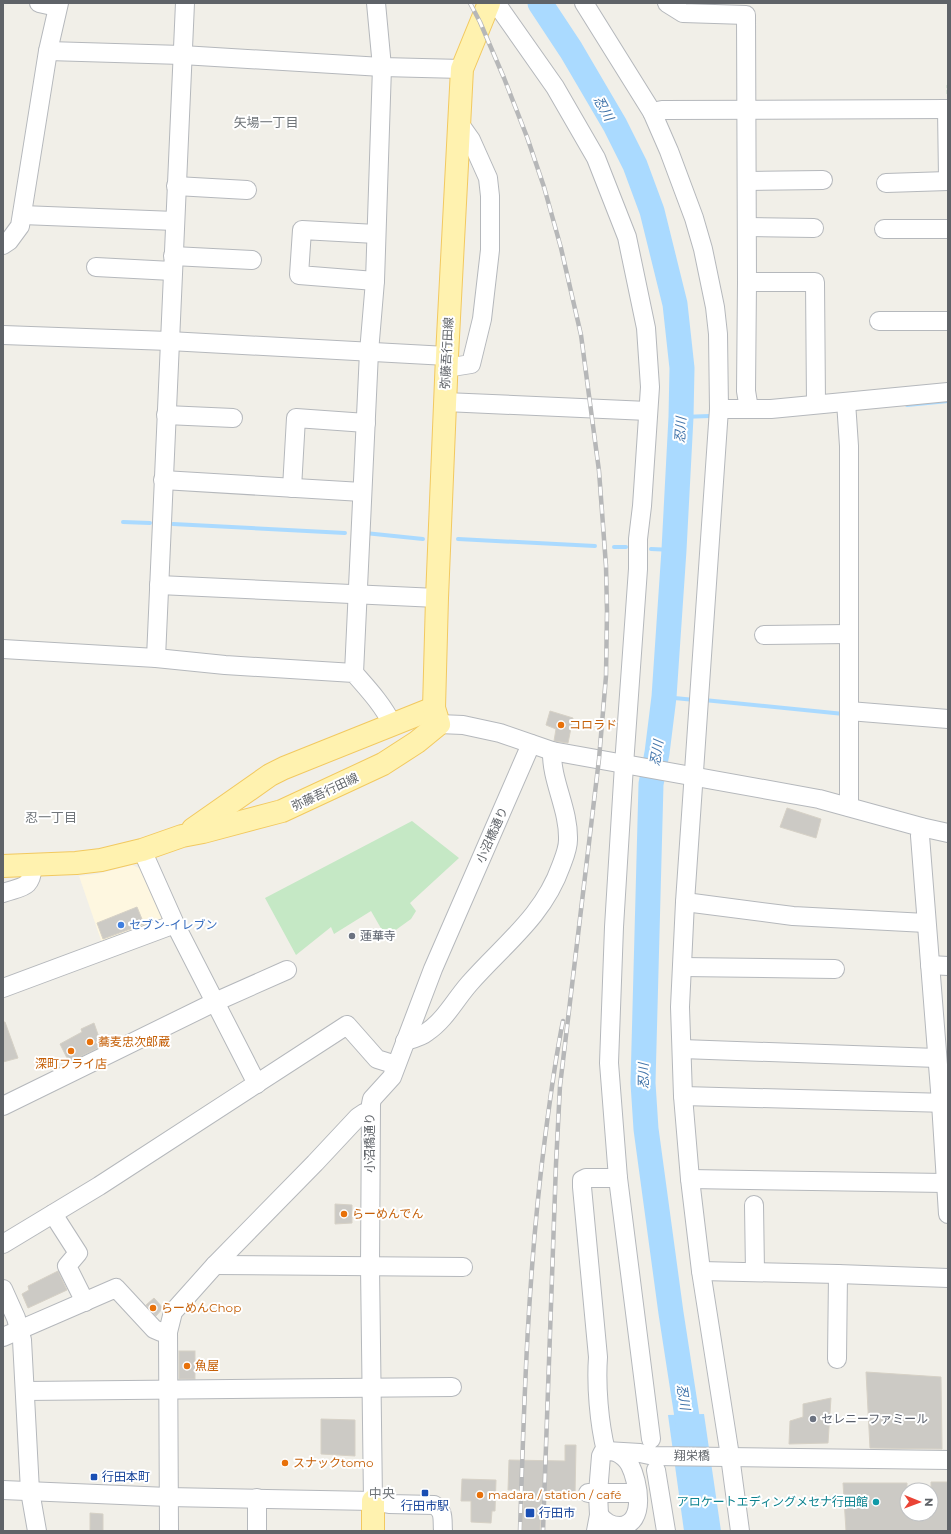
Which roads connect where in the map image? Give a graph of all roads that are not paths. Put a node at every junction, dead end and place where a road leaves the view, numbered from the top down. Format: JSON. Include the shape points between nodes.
{"nodes":[{"id":1,"x":39,"y":3,"type":"edge"},
{"id":2,"x":185,"y":3,"type":"edge"},
{"id":3,"x":376,"y":3,"type":"edge"},
{"id":4,"x":488,"y":3,"type":"edge"},
{"id":5,"x":496,"y":3,"type":"edge"},
{"id":6,"x":584,"y":3,"type":"edge"},
{"id":7,"x":666,"y":3,"type":"edge"},
{"id":8,"x":58,"y":5,"type":"edge"},
{"id":9,"x":745,"y":9,"type":"edge"},
{"id":10,"x":48,"y":51,"type":"junction"},
{"id":11,"x":182,"y":55,"type":"junction"},
{"id":12,"x":382,"y":67,"type":"junction"},
{"id":13,"x":462,"y":69,"type":"junction"},
{"id":14,"x":948,"y":109,"type":"edge"},
{"id":15,"x":746,"y":110,"type":"junction"},
{"id":16,"x":652,"y":112,"type":"junction"},
{"id":17,"x":459,"y":124,"type":"junction"},
{"id":18,"x":948,"y":178,"type":"edge"},
{"id":19,"x":823,"y":180,"type":"dead end"},
{"id":20,"x":747,"y":181,"type":"junction"},
{"id":21,"x":886,"y":182,"type":"dead end"},
{"id":22,"x":948,"y":182,"type":"edge"},
{"id":23,"x":176,"y":186,"type":"junction"},
{"id":24,"x":247,"y":190,"type":"dead end"},
{"id":25,"x":22,"y":215,"type":"junction"},
{"id":26,"x":175,"y":222,"type":"junction"},
{"id":27,"x":747,"y":227,"type":"junction"},
{"id":28,"x":814,"y":228,"type":"dead end"},
{"id":29,"x":884,"y":229,"type":"dead end"},
{"id":30,"x":948,"y":229,"type":"edge"},
{"id":31,"x":376,"y":234,"type":"junction"},
{"id":32,"x":3,"y":245,"type":"edge"},
{"id":33,"x":252,"y":260,"type":"dead end"},
{"id":34,"x":172,"y":263,"type":"junction"},
{"id":35,"x":96,"y":267,"type":"dead end"},
{"id":36,"x":375,"y":281,"type":"junction"},
{"id":37,"x":747,"y":282,"type":"junction"},
{"id":38,"x":879,"y":321,"type":"dead end"},
{"id":39,"x":948,"y":321,"type":"edge"},
{"id":40,"x":3,"y":335,"type":"edge"},
{"id":41,"x":169,"y":341,"type":"junction"},
{"id":42,"x":369,"y":352,"type":"junction"},
{"id":43,"x":447,"y":362,"type":"junction"},
{"id":44,"x":948,"y":392,"type":"edge"},
{"id":45,"x":445,"y":402,"type":"junction"},
{"id":46,"x":846,"y":402,"type":"junction"},
{"id":47,"x":816,"y":404,"type":"junction"},
{"id":48,"x":719,"y":409,"type":"junction"},
{"id":49,"x":749,"y":409,"type":"junction"},
{"id":50,"x":648,"y":411,"type":"junction"},
{"id":51,"x":166,"y":415,"type":"junction"},
{"id":52,"x":233,"y":418,"type":"dead end"},
{"id":53,"x":366,"y":423,"type":"junction"},
{"id":54,"x":163,"y":480,"type":"junction"},
{"id":55,"x":292,"y":488,"type":"junction"},
{"id":56,"x":362,"y":492,"type":"junction"},
{"id":57,"x":159,"y":585,"type":"junction"},
{"id":58,"x":358,"y":594,"type":"junction"},
{"id":59,"x":437,"y":598,"type":"junction"},
{"id":60,"x":849,"y":634,"type":"junction"},
{"id":61,"x":764,"y":635,"type":"dead end"},
{"id":62,"x":3,"y":649,"type":"edge"},
{"id":63,"x":156,"y":658,"type":"junction"},
{"id":64,"x":354,"y":673,"type":"junction"},
{"id":65,"x":849,"y":711,"type":"junction"},
{"id":66,"x":437,"y":716,"type":"junction"},
{"id":67,"x":948,"y":719,"type":"edge"},
{"id":68,"x":392,"y":724,"type":"junction"},
{"id":69,"x":531,"y":744,"type":"junction"},
{"id":70,"x":552,"y":751,"type":"junction"},
{"id":71,"x":626,"y":765,"type":"junction"},
{"id":72,"x":692,"y":777,"type":"junction"},
{"id":73,"x":849,"y":806,"type":"junction"},
{"id":74,"x":921,"y":827,"type":"junction"},
{"id":75,"x":948,"y":833,"type":"edge"},
{"id":76,"x":182,"y":836,"type":"junction"},
{"id":77,"x":142,"y":850,"type":"junction"},
{"id":78,"x":3,"y":866,"type":"edge"},
{"id":79,"x":33,"y":866,"type":"junction"},
{"id":80,"x":3,"y":893,"type":"edge"},
{"id":81,"x":685,"y":902,"type":"junction"},
{"id":82,"x":926,"y":923,"type":"junction"},
{"id":83,"x":175,"y":924,"type":"junction"},
{"id":84,"x":930,"y":965,"type":"junction"},
{"id":85,"x":948,"y":966,"type":"edge"},
{"id":86,"x":682,"y":967,"type":"junction"},
{"id":87,"x":836,"y":969,"type":"dead end"},
{"id":88,"x":287,"y":970,"type":"dead end"},
{"id":89,"x":3,"y":988,"type":"edge"},
{"id":90,"x":215,"y":1002,"type":"junction"},
{"id":91,"x":405,"y":1041,"type":"junction"},
{"id":92,"x":682,"y":1049,"type":"junction"},
{"id":93,"x":937,"y":1058,"type":"junction"},
{"id":94,"x":396,"y":1065,"type":"junction"},
{"id":95,"x":257,"y":1084,"type":"junction"},
{"id":96,"x":684,"y":1096,"type":"junction"},
{"id":97,"x":945,"y":1103,"type":"edge"},
{"id":98,"x":3,"y":1106,"type":"edge"},
{"id":99,"x":370,"y":1111,"type":"junction"},
{"id":100,"x":618,"y":1178,"type":"junction"},
{"id":101,"x":690,"y":1179,"type":"junction"},
{"id":102,"x":945,"y":1183,"type":"junction"},
{"id":103,"x":754,"y":1205,"type":"dead end"},
{"id":104,"x":53,"y":1214,"type":"junction"},
{"id":105,"x":948,"y":1214,"type":"edge"},
{"id":106,"x":3,"y":1244,"type":"edge"},
{"id":107,"x":215,"y":1265,"type":"junction"},
{"id":108,"x":370,"y":1266,"type":"junction"},
{"id":109,"x":463,"y":1267,"type":"dead end"},
{"id":110,"x":701,"y":1271,"type":"junction"},
{"id":111,"x":755,"y":1272,"type":"junction"},
{"id":112,"x":838,"y":1274,"type":"junction"},
{"id":113,"x":948,"y":1278,"type":"edge"},
{"id":114,"x":3,"y":1289,"type":"edge"},
{"id":115,"x":85,"y":1302,"type":"junction"},
{"id":116,"x":19,"y":1330,"type":"junction"},
{"id":117,"x":168,"y":1332,"type":"junction"},
{"id":118,"x":3,"y":1337,"type":"edge"},
{"id":119,"x":837,"y":1359,"type":"dead end"},
{"id":120,"x":371,"y":1387,"type":"junction"},
{"id":121,"x":452,"y":1387,"type":"dead end"},
{"id":122,"x":168,"y":1390,"type":"junction"},
{"id":123,"x":25,"y":1391,"type":"junction"},
{"id":124,"x":608,"y":1452,"type":"junction"},
{"id":125,"x":655,"y":1455,"type":"junction"},
{"id":126,"x":727,"y":1456,"type":"junction"},
{"id":127,"x":948,"y":1460,"type":"edge"},
{"id":128,"x":3,"y":1490,"type":"edge"},
{"id":129,"x":30,"y":1491,"type":"junction"},
{"id":130,"x":637,"y":1491,"type":"junction"},
{"id":131,"x":593,"y":1493,"type":"junction"},
{"id":132,"x":168,"y":1497,"type":"junction"},
{"id":133,"x":257,"y":1498,"type":"junction"},
{"id":134,"x":373,"y":1501,"type":"junction"},
{"id":135,"x":595,"y":1526,"type":"edge"},
{"id":136,"x":37,"y":1531,"type":"edge"},
{"id":137,"x":169,"y":1531,"type":"edge"},
{"id":138,"x":257,"y":1531,"type":"edge"},
{"id":139,"x":373,"y":1531,"type":"edge"},
{"id":140,"x":443,"y":1531,"type":"edge"},
{"id":141,"x":635,"y":1531,"type":"edge"},
{"id":142,"x":666,"y":1531,"type":"edge"},
{"id":143,"x":740,"y":1531,"type":"edge"}],
"edges":[{"from":1,"to":8,"type":"street"},
{"from":2,"to":11,"type":"street"},
{"from":3,"to":12,"type":"street"},
{"from":4,"to":13,"type":"main road","name":"弥藤吾行田線"},
{"from":5,"to":50,"type":"street","via":[[555,87],[596,158],[627,237],[646,328],[650,387]]},
{"from":6,"to":16,"type":"street"},
{"from":7,"to":9,"type":"street","via":[[683,13]]},
{"from":8,"to":10,"type":"street"},
{"from":9,"to":15,"type":"street"},
{"from":10,"to":11,"type":"street"},
{"from":10,"to":25,"type":"street"},
{"from":11,"to":12,"type":"street"},
{"from":11,"to":23,"type":"street"},
{"from":12,"to":13,"type":"street"},
{"from":12,"to":31,"type":"street"},
{"from":13,"to":17,"type":"main road","name":"弥藤吾行田線"},
{"from":14,"to":15,"type":"street"},
{"from":14,"to":18,"type":"street"},
{"from":15,"to":16,"type":"street"},
{"from":15,"to":20,"type":"street"},
{"from":16,"to":48,"type":"street","via":[[682,184],[703,249],[718,334]]},
{"from":17,"to":43,"type":"main road","name":"弥藤吾行田線"},
{"from":17,"to":43,"type":"street","via":[[471,140],[488,178],[490,250],[482,319],[471,364]]},
{"from":19,"to":20,"type":"street"},
{"from":20,"to":27,"type":"street"},
{"from":21,"to":22,"type":"street"},
{"from":23,"to":24,"type":"street"},
{"from":23,"to":26,"type":"street"},
{"from":25,"to":26,"type":"street"},
{"from":25,"to":32,"type":"street","via":[[20,226]]},
{"from":26,"to":34,"type":"street"},
{"from":27,"to":28,"type":"street"},
{"from":27,"to":37,"type":"street"},
{"from":29,"to":30,"type":"street"},
{"from":31,"to":36,"type":"street"},
{"from":31,"to":36,"type":"street","via":[[302,230],[300,276]]},
{"from":33,"to":34,"type":"street"},
{"from":34,"to":35,"type":"street"},
{"from":34,"to":41,"type":"street"},
{"from":36,"to":42,"type":"street"},
{"from":37,"to":47,"type":"street","via":[[815,282]]},
{"from":37,"to":49,"type":"street","via":[[746,391]]},
{"from":38,"to":39,"type":"street"},
{"from":40,"to":41,"type":"street"},
{"from":41,"to":42,"type":"street"},
{"from":41,"to":51,"type":"street"},
{"from":42,"to":43,"type":"street"},
{"from":42,"to":53,"type":"street"},
{"from":43,"to":45,"type":"main road","name":"弥藤吾行田線"},
{"from":44,"to":46,"type":"street"},
{"from":45,"to":50,"type":"street"},
{"from":45,"to":59,"type":"main road","name":"弥藤吾行田線"},
{"from":46,"to":47,"type":"street"},
{"from":46,"to":60,"type":"street","via":[[849,446]]},
{"from":47,"to":49,"type":"street"},
{"from":48,"to":49,"type":"street"},
{"from":48,"to":72,"type":"street"},
{"from":50,"to":71,"type":"street","via":[[638,539]]},
{"from":51,"to":52,"type":"street"},
{"from":51,"to":54,"type":"street"},
{"from":53,"to":55,"type":"street","via":[[296,418]]},
{"from":53,"to":56,"type":"street"},
{"from":54,"to":55,"type":"street"},
{"from":54,"to":57,"type":"street"},
{"from":55,"to":56,"type":"street"},
{"from":56,"to":58,"type":"street"},
{"from":57,"to":58,"type":"street"},
{"from":57,"to":63,"type":"street"},
{"from":58,"to":59,"type":"street"},
{"from":58,"to":64,"type":"street"},
{"from":59,"to":66,"type":"main road","name":"弥藤吾行田線"},
{"from":60,"to":61,"type":"street"},
{"from":60,"to":65,"type":"street"},
{"from":62,"to":63,"type":"street"},
{"from":63,"to":64,"type":"street"},
{"from":64,"to":68,"type":"street"},
{"from":65,"to":67,"type":"street"},
{"from":65,"to":73,"type":"street"},
{"from":66,"to":68,"type":"main road","name":"弥藤吾行田線"},
{"from":66,"to":69,"type":"street"},
{"from":66,"to":76,"type":"main road","name":"弥藤吾行田線","via":[[417,742],[383,764],[294,807]]},
{"from":68,"to":76,"type":"main road","name":"弥藤吾行田線","via":[[284,768]]},
{"from":69,"to":70,"type":"street"},
{"from":69,"to":91,"type":"street","name":"小沼橋通り","via":[[433,969]]},
{"from":70,"to":71,"type":"street"},
{"from":70,"to":91,"type":"street","via":[[568,841],[559,871],[549,891],[530,920],[468,985],[445,1016],[427,1032]]},
{"from":71,"to":72,"type":"street"},
{"from":71,"to":100,"type":"street","via":[[614,927],[609,1063]]},
{"from":72,"to":73,"type":"street"},
{"from":72,"to":81,"type":"street"},
{"from":73,"to":74,"type":"street"},
{"from":74,"to":75,"type":"street"},
{"from":74,"to":82,"type":"street"},
{"from":76,"to":77,"type":"main road","name":"弥藤吾行田線"},
{"from":77,"to":79,"type":"main road","name":"弥藤吾行田線","via":[[102,860]]},
{"from":77,"to":83,"type":"street"},
{"from":78,"to":79,"type":"main road","name":"弥藤吾行田線"},
{"from":79,"to":80,"type":"street","via":[[28,884]]},
{"from":81,"to":82,"type":"street","via":[[793,916]]},
{"from":81,"to":86,"type":"street"},
{"from":82,"to":84,"type":"street"},
{"from":83,"to":89,"type":"street"},
{"from":83,"to":90,"type":"street"},
{"from":84,"to":85,"type":"street"},
{"from":84,"to":93,"type":"street"},
{"from":86,"to":87,"type":"street"},
{"from":86,"to":92,"type":"street"},
{"from":88,"to":90,"type":"street"},
{"from":90,"to":95,"type":"street"},
{"from":90,"to":98,"type":"street"},
{"from":91,"to":94,"type":"street","name":"小沼橋通り"},
{"from":92,"to":93,"type":"street"},
{"from":92,"to":96,"type":"street"},
{"from":93,"to":97,"type":"street"},
{"from":94,"to":95,"type":"street","via":[[377,1058],[347,1026]]},
{"from":94,"to":99,"type":"street","name":"小沼橋通り","via":[[392,1077],[372,1099]]},
{"from":95,"to":104,"type":"street"},
{"from":96,"to":97,"type":"street"},
{"from":96,"to":101,"type":"street"},
{"from":97,"to":102,"type":"street"},
{"from":99,"to":107,"type":"street","via":[[358,1117]]},
{"from":99,"to":108,"type":"street","name":"小沼橋通り"},
{"from":100,"to":124,"type":"street","via":[[582,1180],[598,1357],[600,1409],[603,1438]]},
{"from":100,"to":125,"type":"street"},
{"from":101,"to":102,"type":"street"},
{"from":101,"to":110,"type":"street"},
{"from":102,"to":105,"type":"street"},
{"from":103,"to":111,"type":"street"},
{"from":104,"to":106,"type":"street"},
{"from":104,"to":115,"type":"street","via":[[78,1253],[67,1266]]},
{"from":107,"to":108,"type":"street"},
{"from":107,"to":117,"type":"street","via":[[173,1312]]},
{"from":108,"to":109,"type":"street"},
{"from":108,"to":120,"type":"street","name":"小沼橋通り"},
{"from":110,"to":111,"type":"street"},
{"from":110,"to":126,"type":"street"},
{"from":111,"to":112,"type":"street"},
{"from":112,"to":113,"type":"street"},
{"from":112,"to":119,"type":"street"},
{"from":114,"to":116,"type":"street"},
{"from":115,"to":116,"type":"street"},
{"from":115,"to":117,"type":"street","via":[[116,1288],[154,1329]]},
{"from":116,"to":118,"type":"street"},
{"from":116,"to":123,"type":"street","via":[[22,1340]]},
{"from":117,"to":122,"type":"street"},
{"from":120,"to":121,"type":"street"},
{"from":120,"to":122,"type":"street"},
{"from":120,"to":134,"type":"street","name":"小沼橋通り"},
{"from":122,"to":123,"type":"street"},
{"from":122,"to":132,"type":"street"},
{"from":123,"to":129,"type":"street"},
{"from":124,"to":125,"type":"street","name":"翔栄橋"},
{"from":124,"to":130,"type":"street","via":[[623,1456],[630,1464]]},
{"from":124,"to":131,"type":"street","via":[[601,1456]]},
{"from":125,"to":126,"type":"street","name":"翔栄橋"},
{"from":125,"to":130,"type":"street","via":[[638,1468]]},
{"from":125,"to":142,"type":"street"},
{"from":126,"to":127,"type":"street","name":"翔栄橋"},
{"from":126,"to":143,"type":"street"},
{"from":128,"to":129,"type":"street"},
{"from":129,"to":132,"type":"street"},
{"from":129,"to":136,"type":"street"},
{"from":130,"to":131,"type":"street"},
{"from":130,"to":135,"type":"street","via":[[636,1517],[628,1524],[615,1526],[605,1523]]},
{"from":130,"to":141,"type":"street","via":[[643,1517],[642,1523]]},
{"from":131,"to":135,"type":"street"},
{"from":132,"to":133,"type":"street"},
{"from":132,"to":137,"type":"street"},
{"from":133,"to":134,"type":"street"},
{"from":133,"to":138,"type":"street"},
{"from":134,"to":139,"type":"main road","name":"小沼橋通り"},
{"from":134,"to":140,"type":"street","via":[[434,1505],[440,1508],[442,1513]]}]}
